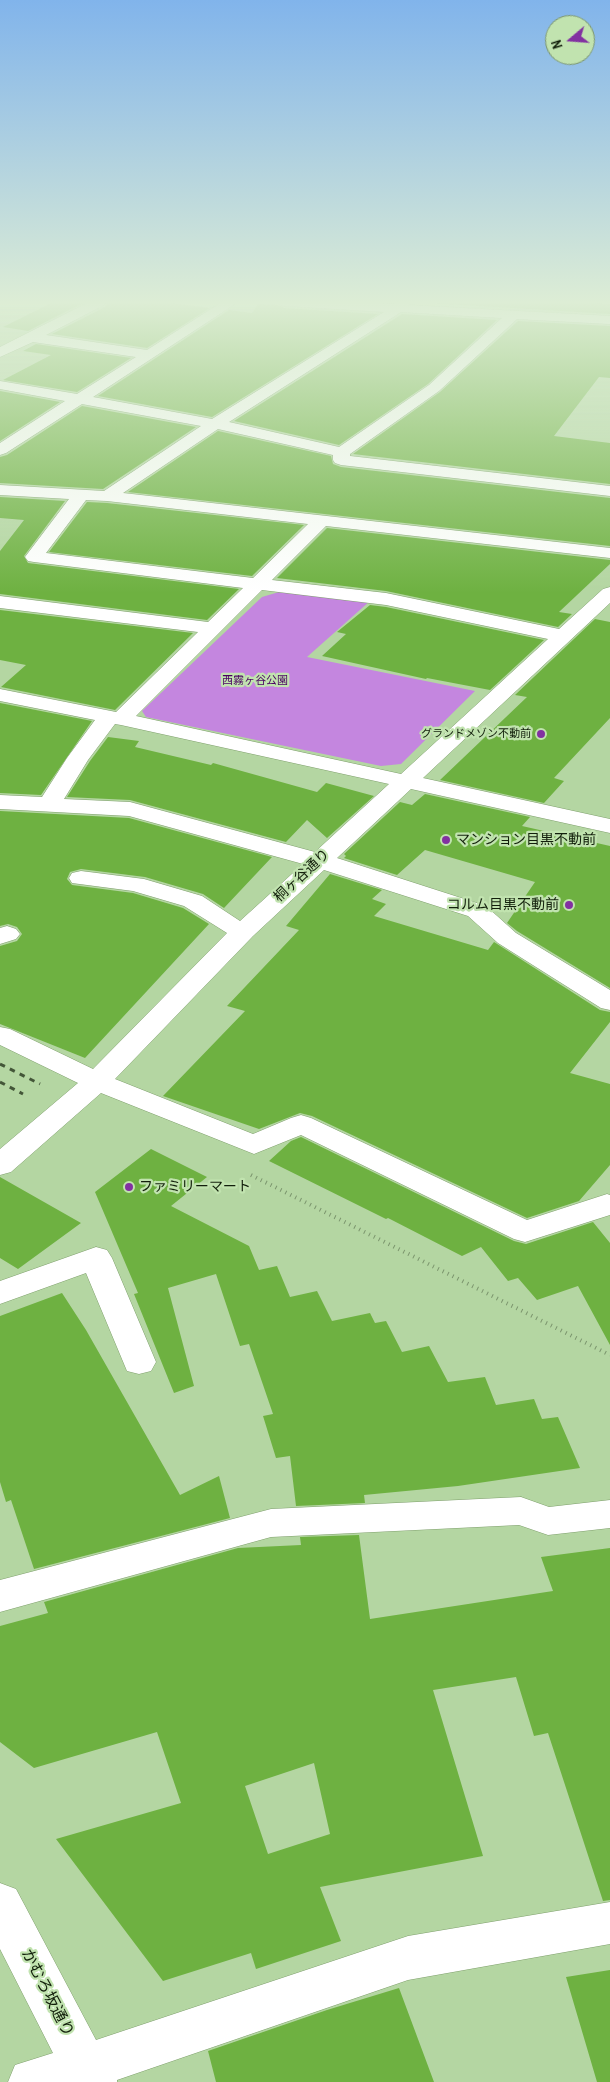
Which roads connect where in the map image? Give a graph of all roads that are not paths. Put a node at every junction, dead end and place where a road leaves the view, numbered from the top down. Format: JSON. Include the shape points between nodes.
{"nodes":[{"id":1,"x":78,"y":399,"type":"edge"},
{"id":2,"x":86,"y":399,"type":"edge"},
{"id":3,"x":254,"y":399,"type":"edge"},
{"id":4,"x":418,"y":399,"type":"edge"},
{"id":5,"x":215,"y":424,"type":"junction"},
{"id":6,"x":2,"y":448,"type":"edge"},
{"id":7,"x":342,"y":452,"type":"junction"},
{"id":8,"x":0,"y":490,"type":"edge"},
{"id":9,"x":610,"y":491,"type":"edge"},
{"id":10,"x":81,"y":494,"type":"junction"},
{"id":11,"x":107,"y":496,"type":"junction"},
{"id":12,"x":322,"y":520,"type":"junction"},
{"id":13,"x":610,"y":553,"type":"edge"},
{"id":14,"x":256,"y":584,"type":"junction"},
{"id":15,"x":610,"y":592,"type":"edge"},
{"id":16,"x":0,"y":602,"type":"edge"},
{"id":17,"x":212,"y":628,"type":"junction"},
{"id":18,"x":562,"y":636,"type":"junction"},
{"id":19,"x":0,"y":695,"type":"edge"},
{"id":20,"x":115,"y":718,"type":"junction"},
{"id":21,"x":407,"y":781,"type":"junction"},
{"id":22,"x":0,"y":802,"type":"edge"},
{"id":23,"x":49,"y":804,"type":"junction"},
{"id":24,"x":610,"y":826,"type":"edge"},
{"id":25,"x":319,"y":860,"type":"junction"},
{"id":26,"x":81,"y":878,"type":"dead end"},
{"id":27,"x":244,"y":931,"type":"junction"},
{"id":28,"x":610,"y":1002,"type":"edge"},
{"id":29,"x":0,"y":1036,"type":"edge"},
{"id":30,"x":96,"y":1081,"type":"junction"},
{"id":31,"x":0,"y":1165,"type":"edge"},
{"id":32,"x":610,"y":1205,"type":"edge"},
{"id":33,"x":0,"y":1293,"type":"edge"},
{"id":34,"x":139,"y":1362,"type":"dead end"},
{"id":35,"x":610,"y":1514,"type":"edge"},
{"id":36,"x":0,"y":1596,"type":"edge"},
{"id":37,"x":0,"y":1904,"type":"edge"},
{"id":38,"x":610,"y":1923,"type":"edge"},
{"id":39,"x":90,"y":2074,"type":"edge"},
{"id":40,"x":32,"y":2082,"type":"edge"}],
"edges":[{"from":1,"to":6,"type":"street"},
{"from":2,"to":5,"type":"street"},
{"from":3,"to":5,"type":"street"},
{"from":4,"to":7,"type":"street"},
{"from":5,"to":7,"type":"street"},
{"from":5,"to":11,"type":"street"},
{"from":7,"to":9,"type":"street","via":[[341,460]]},
{"from":8,"to":10,"type":"street"},
{"from":10,"to":11,"type":"street"},
{"from":10,"to":14,"type":"street","via":[[34,557]]},
{"from":11,"to":12,"type":"street"},
{"from":12,"to":13,"type":"street"},
{"from":12,"to":14,"type":"street"},
{"from":14,"to":17,"type":"street"},
{"from":14,"to":18,"type":"street","via":[[386,599]]},
{"from":15,"to":18,"type":"street","name":"桐ヶ谷通り"},
{"from":16,"to":17,"type":"street"},
{"from":17,"to":20,"type":"street"},
{"from":18,"to":21,"type":"street","name":"桐ヶ谷通り"},
{"from":19,"to":20,"type":"street"},
{"from":20,"to":21,"type":"street"},
{"from":20,"to":23,"type":"street","via":[[78,758]]},
{"from":21,"to":24,"type":"street"},
{"from":21,"to":25,"type":"street","name":"桐ヶ谷通り"},
{"from":22,"to":23,"type":"street"},
{"from":23,"to":25,"type":"street","via":[[130,809]]},
{"from":25,"to":27,"type":"street","name":"桐ヶ谷通り"},
{"from":25,"to":28,"type":"street","via":[[477,911],[507,938]]},
{"from":26,"to":27,"type":"street","via":[[135,884],[193,900]]},
{"from":27,"to":30,"type":"street","name":"桐ヶ谷通り"},
{"from":29,"to":30,"type":"street"},
{"from":30,"to":31,"type":"street","name":"桐ヶ谷通り"},
{"from":30,"to":32,"type":"street","via":[[254,1145],[301,1124],[525,1232]]},
{"from":33,"to":34,"type":"street","via":[[96,1258]]},
{"from":35,"to":36,"type":"street","via":[[548,1521],[521,1512],[271,1523]]},
{"from":37,"to":39,"type":"street","name":"かむろ坂通り"},
{"from":38,"to":39,"type":"street","via":[[408,1958]]},
{"from":39,"to":40,"type":"street"}]}
